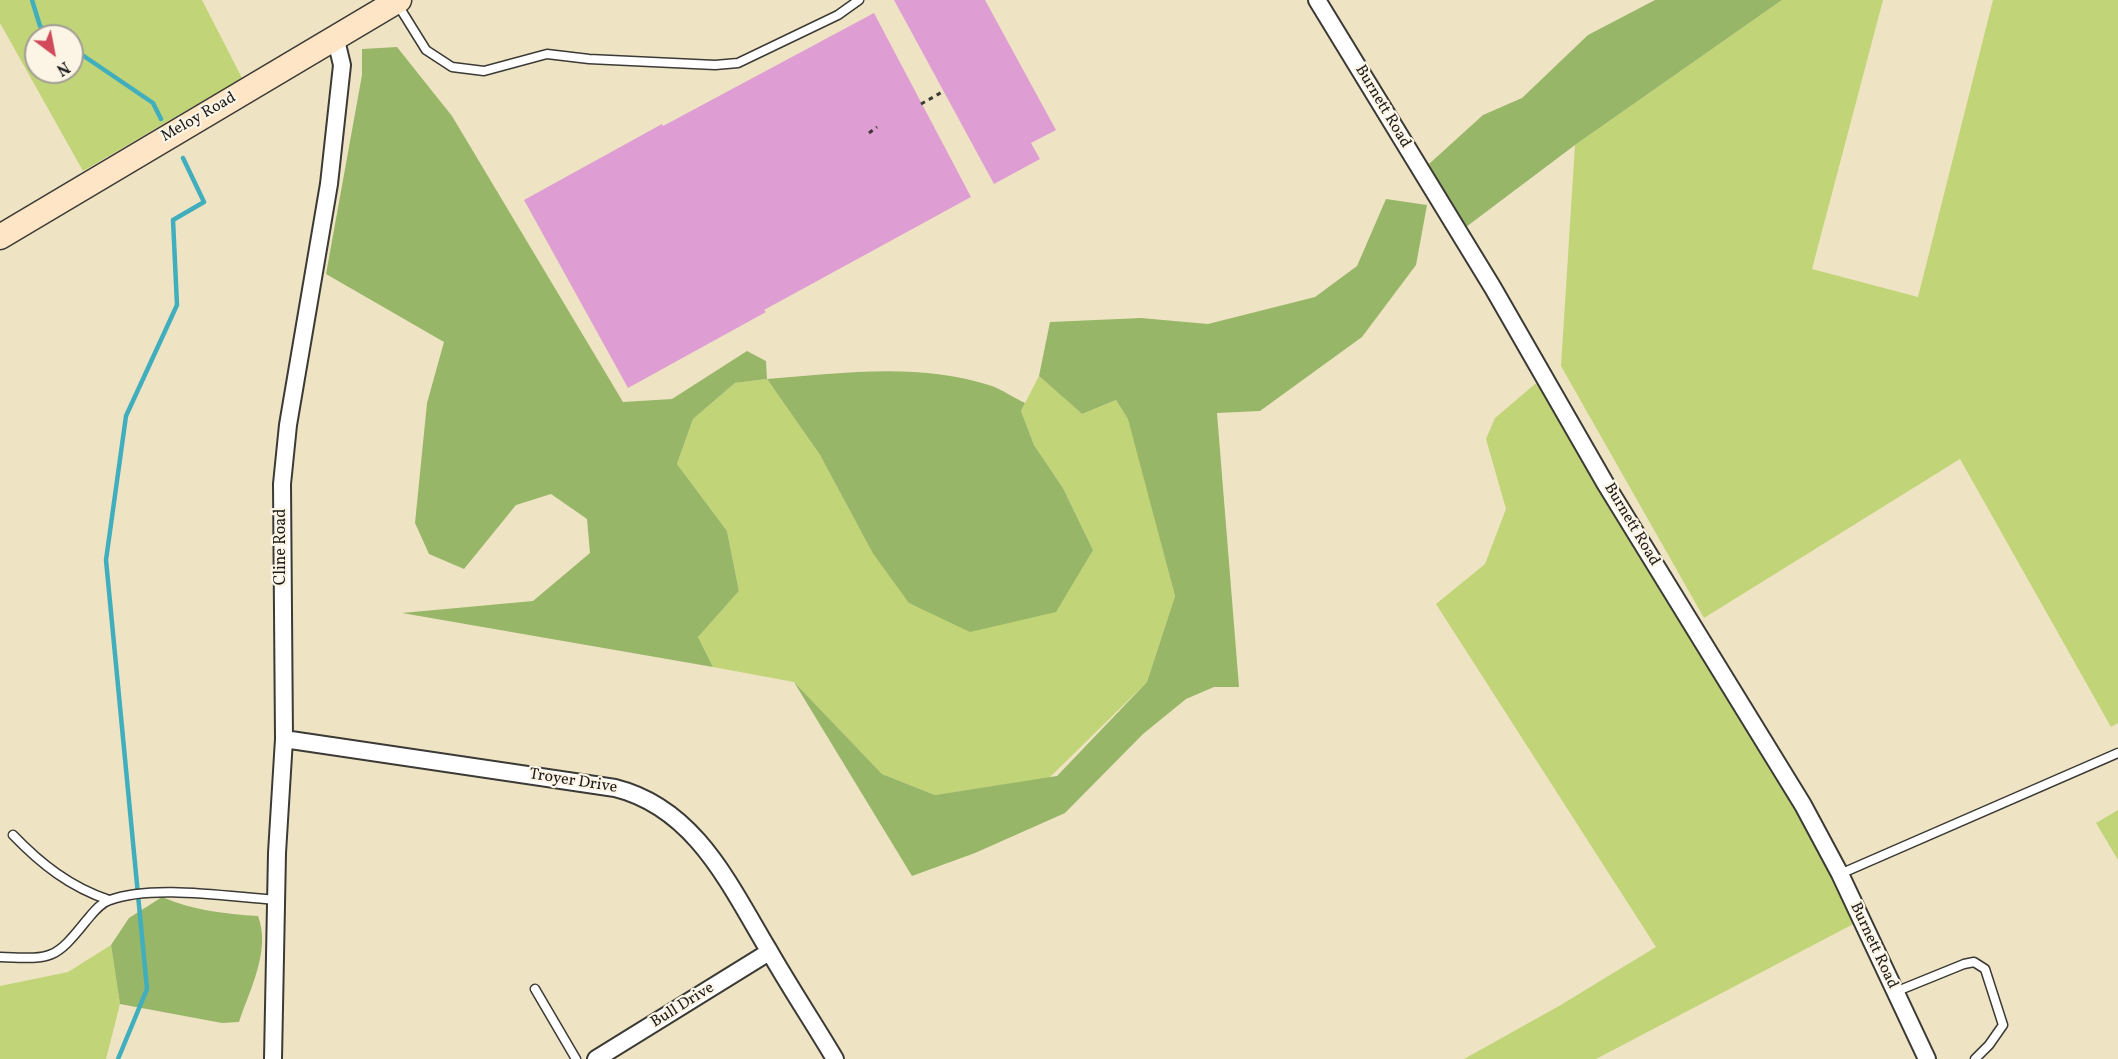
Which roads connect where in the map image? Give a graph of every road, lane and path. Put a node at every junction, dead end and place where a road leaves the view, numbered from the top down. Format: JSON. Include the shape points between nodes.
{"nodes":[{"id":1,"x":860,"y":0,"type":"edge"},
{"id":2,"x":1317,"y":0,"type":"edge"},
{"id":3,"x":397,"y":1,"type":"edge"},
{"id":4,"x":336,"y":40,"type":"junction"},
{"id":5,"x":944,"y":91,"type":"dead end"},
{"id":6,"x":921,"y":104,"type":"dead end"},
{"id":7,"x":877,"y":128,"type":"dead end"},
{"id":8,"x":869,"y":133,"type":"dead end"},
{"id":9,"x":0,"y":237,"type":"edge"},
{"id":10,"x":284,"y":739,"type":"junction"},
{"id":11,"x":2118,"y":753,"type":"edge"},
{"id":12,"x":13,"y":835,"type":"dead end"},
{"id":13,"x":1840,"y":874,"type":"junction"},
{"id":14,"x":109,"y":900,"type":"junction"},
{"id":15,"x":276,"y":900,"type":"junction"},
{"id":16,"x":769,"y":952,"type":"junction"},
{"id":17,"x":0,"y":957,"type":"edge"},
{"id":18,"x":535,"y":989,"type":"dead end"},
{"id":19,"x":1895,"y":992,"type":"junction"},
{"id":20,"x":273,"y":1059,"type":"edge"},
{"id":21,"x":576,"y":1059,"type":"edge"},
{"id":22,"x":596,"y":1059,"type":"edge"},
{"id":23,"x":835,"y":1059,"type":"edge"},
{"id":24,"x":1928,"y":1059,"type":"edge"},
{"id":25,"x":1975,"y":1059,"type":"edge"}],
"edges":[{"from":1,"to":3,"type":"lane","via":[[838,15],[738,63],[715,65],[547,54],[484,71],[452,67],[426,50]]},
{"from":2,"to":13,"type":"street","name":"Burnett Road","via":[[1493,288],[1605,483],[1803,805]]},
{"from":3,"to":4,"type":"street","name":"Meloy Road"},
{"from":4,"to":9,"type":"street","name":"Meloy Road"},
{"from":4,"to":10,"type":"street","name":"Cline Road","via":[[342,65],[330,173],[288,424],[282,484]]},
{"from":5,"to":6,"type":"path"},
{"from":7,"to":8,"type":"path"},
{"from":10,"to":15,"type":"street","name":"Cline Road"},
{"from":10,"to":16,"type":"street","name":"Troyer Drive","via":[[633,792],[666,810],[698,840],[720,869]]},
{"from":11,"to":13,"type":"lane"},
{"from":12,"to":14,"type":"lane","via":[[73,886]]},
{"from":13,"to":19,"type":"street","name":"Burnett Road"},
{"from":14,"to":15,"type":"lane","via":[[145,894]]},
{"from":14,"to":17,"type":"lane","via":[[57,953],[35,958]]},
{"from":15,"to":20,"type":"street","name":"Cline Road"},
{"from":16,"to":22,"type":"street","name":"Bull Drive"},
{"from":16,"to":23,"type":"street","name":"Troyer Drive"},
{"from":18,"to":21,"type":"lane"},
{"from":19,"to":24,"type":"street","name":"Burnett Road"},
{"from":19,"to":25,"type":"lane","via":[[1964,964],[1974,962],[1984,969],[2003,1025]]}]}
